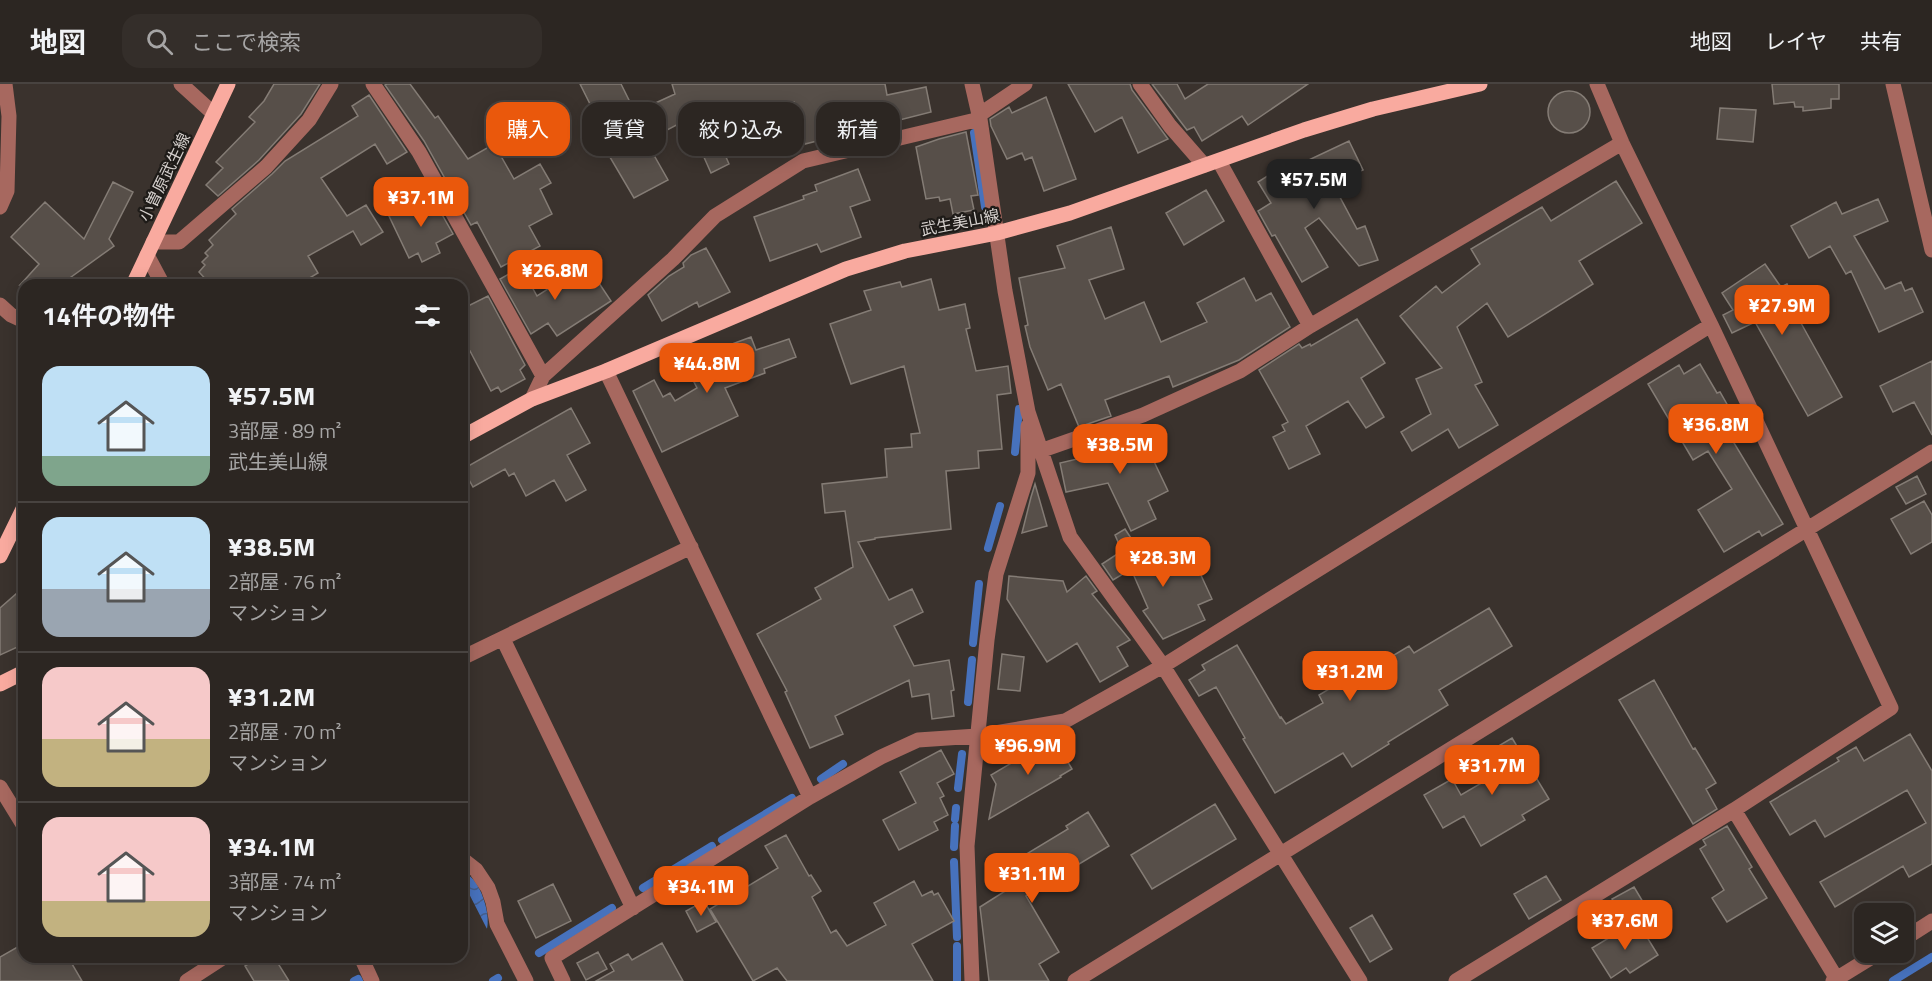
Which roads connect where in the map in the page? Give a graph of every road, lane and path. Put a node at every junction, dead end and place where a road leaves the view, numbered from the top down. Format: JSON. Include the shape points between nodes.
{"nodes":[{"id":1,"x":5,"y":84,"type":"edge"},
{"id":2,"x":181,"y":84,"type":"edge"},
{"id":3,"x":228,"y":84,"type":"edge"},
{"id":4,"x":331,"y":84,"type":"edge"},
{"id":5,"x":373,"y":84,"type":"edge"},
{"id":6,"x":972,"y":84,"type":"edge"},
{"id":7,"x":1025,"y":84,"type":"edge"},
{"id":8,"x":1140,"y":84,"type":"edge"},
{"id":9,"x":1480,"y":84,"type":"edge"},
{"id":10,"x":1597,"y":84,"type":"edge"},
{"id":11,"x":1893,"y":84,"type":"edge"},
{"id":12,"x":214,"y":114,"type":"junction"},
{"id":13,"x":979,"y":117,"type":"junction"},
{"id":14,"x":1622,"y":144,"type":"junction"},
{"id":15,"x":1211,"y":163,"type":"junction"},
{"id":16,"x":0,"y":207,"type":"edge"},
{"id":17,"x":997,"y":233,"type":"junction"},
{"id":18,"x":150,"y":249,"type":"junction"},
{"id":19,"x":1932,"y":250,"type":"edge"},
{"id":20,"x":136,"y":279,"type":"edge"},
{"id":21,"x":161,"y":279,"type":"edge"},
{"id":22,"x":0,"y":305,"type":"edge"},
{"id":23,"x":18,"y":318,"type":"edge"},
{"id":24,"x":1310,"y":326,"type":"junction"},
{"id":25,"x":1711,"y":326,"type":"junction"},
{"id":26,"x":606,"y":371,"type":"junction"},
{"id":27,"x":543,"y":376,"type":"junction"},
{"id":28,"x":532,"y":399,"type":"junction"},
{"id":29,"x":1028,"y":412,"type":"junction"},
{"id":30,"x":468,"y":434,"type":"edge"},
{"id":31,"x":1040,"y":451,"type":"junction"},
{"id":32,"x":1932,"y":452,"type":"edge"},
{"id":33,"x":18,"y":519,"type":"edge"},
{"id":34,"x":1806,"y":530,"type":"junction"},
{"id":35,"x":691,"y":547,"type":"junction"},
{"id":36,"x":0,"y":556,"type":"edge"},
{"id":37,"x":503,"y":639,"type":"junction"},
{"id":38,"x":468,"y":655,"type":"edge"},
{"id":39,"x":1163,"y":666,"type":"junction"},
{"id":40,"x":18,"y":675,"type":"edge"},
{"id":41,"x":0,"y":684,"type":"edge"},
{"id":42,"x":977,"y":735,"type":"junction"},
{"id":43,"x":0,"y":788,"type":"edge"},
{"id":44,"x":810,"y":797,"type":"junction"},
{"id":45,"x":1734,"y":810,"type":"junction"},
{"id":46,"x":18,"y":816,"type":"edge"},
{"id":47,"x":1280,"y":853,"type":"junction"},
{"id":48,"x":468,"y":864,"type":"edge"},
{"id":49,"x":633,"y":908,"type":"junction"},
{"id":50,"x":1932,"y":921,"type":"edge"},
{"id":51,"x":1914,"y":933,"type":"edge"},
{"id":52,"x":215,"y":963,"type":"edge"},
{"id":53,"x":364,"y":963,"type":"edge"},
{"id":54,"x":1863,"y":963,"type":"edge"},
{"id":55,"x":1836,"y":980,"type":"edge"},
{"id":56,"x":187,"y":981,"type":"edge"},
{"id":57,"x":372,"y":981,"type":"edge"},
{"id":58,"x":526,"y":981,"type":"edge"},
{"id":59,"x":563,"y":981,"type":"edge"},
{"id":60,"x":972,"y":981,"type":"edge"},
{"id":61,"x":1075,"y":981,"type":"edge"},
{"id":62,"x":1360,"y":981,"type":"edge"},
{"id":63,"x":1456,"y":981,"type":"edge"}],
"edges":[{"from":1,"to":16,"type":"street","via":[[9,116],[7,191]]},
{"from":2,"to":12,"type":"street"},
{"from":3,"to":12,"type":"main road","name":"小曽原武生線"},
{"from":4,"to":18,"type":"street","via":[[309,120],[266,167],[179,242]]},
{"from":5,"to":27,"type":"street","via":[[419,152]]},
{"from":6,"to":13,"type":"street"},
{"from":7,"to":13,"type":"street"},
{"from":8,"to":15,"type":"street","via":[[1170,126]]},
{"from":9,"to":15,"type":"main road","name":"武生美山線","via":[[1373,109]]},
{"from":10,"to":14,"type":"street"},
{"from":11,"to":19,"type":"street"},
{"from":12,"to":18,"type":"main road","name":"小曽原武生線"},
{"from":13,"to":17,"type":"street"},
{"from":13,"to":27,"type":"street","via":[[803,161],[715,216]]},
{"from":14,"to":24,"type":"street"},
{"from":14,"to":25,"type":"street"},
{"from":15,"to":17,"type":"main road","name":"武生美山線","via":[[1070,213]]},
{"from":15,"to":24,"type":"street"},
{"from":17,"to":26,"type":"main road","name":"武生美山線","via":[[906,251],[846,269]]},
{"from":17,"to":29,"type":"street"},
{"from":18,"to":20,"type":"main road","name":"小曽原武生線"},
{"from":18,"to":21,"type":"street"},
{"from":22,"to":23,"type":"street"},
{"from":24,"to":31,"type":"street","via":[[1240,371],[1143,415]]},
{"from":25,"to":34,"type":"street"},
{"from":25,"to":39,"type":"street"},
{"from":26,"to":28,"type":"main road","name":"武生美山線"},
{"from":26,"to":35,"type":"street"},
{"from":27,"to":28,"type":"street"},
{"from":28,"to":30,"type":"main road","name":"武生美山線"},
{"from":29,"to":31,"type":"street"},
{"from":29,"to":42,"type":"street","via":[[1028,473],[996,574]]},
{"from":31,"to":39,"type":"street","via":[[1071,537]]},
{"from":32,"to":34,"type":"street"},
{"from":33,"to":36,"type":"main road"},
{"from":34,"to":45,"type":"street","via":[[1891,708]]},
{"from":34,"to":47,"type":"street"},
{"from":35,"to":37,"type":"street"},
{"from":35,"to":44,"type":"street"},
{"from":37,"to":38,"type":"street"},
{"from":37,"to":49,"type":"street"},
{"from":39,"to":42,"type":"street","via":[[1065,721]]},
{"from":39,"to":47,"type":"street"},
{"from":40,"to":41,"type":"main road"},
{"from":42,"to":44,"type":"street","via":[[918,740]]},
{"from":42,"to":60,"type":"street","via":[[967,846]]},
{"from":43,"to":46,"type":"street"},
{"from":44,"to":49,"type":"street"},
{"from":45,"to":55,"type":"street"},
{"from":45,"to":63,"type":"street"},
{"from":47,"to":61,"type":"street"},
{"from":47,"to":62,"type":"street"},
{"from":48,"to":58,"type":"street","via":[[488,888],[497,924]]},
{"from":49,"to":59,"type":"street","via":[[552,958]]},
{"from":50,"to":51,"type":"street"},
{"from":52,"to":56,"type":"street"},
{"from":53,"to":57,"type":"street"},
{"from":54,"to":55,"type":"street"}]}
